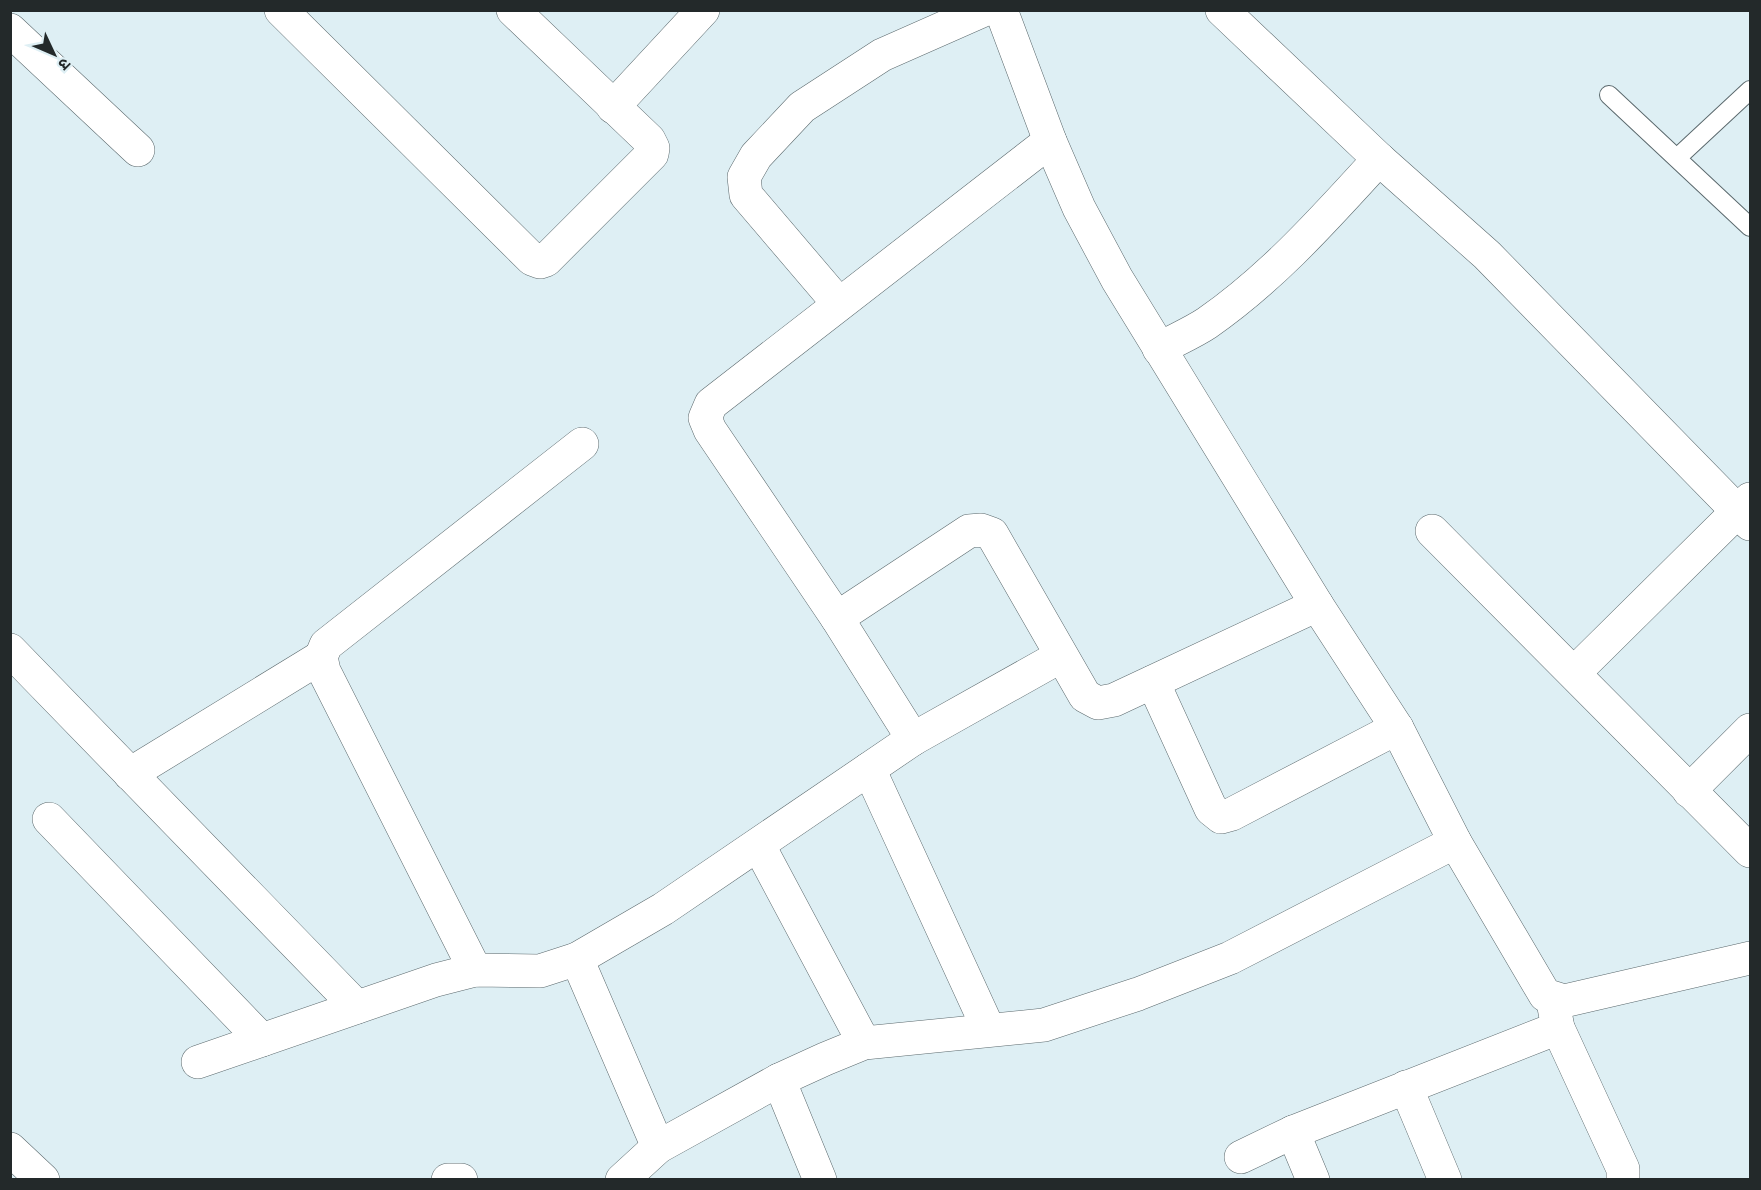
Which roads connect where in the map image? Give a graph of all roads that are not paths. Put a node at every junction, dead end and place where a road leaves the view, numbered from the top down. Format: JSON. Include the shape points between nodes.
{"nodes":[{"id":1,"x":281,"y":10,"type":"edge"},
{"id":2,"x":513,"y":10,"type":"edge"},
{"id":3,"x":703,"y":10,"type":"edge"},
{"id":4,"x":984,"y":10,"type":"edge"},
{"id":5,"x":1001,"y":10,"type":"edge"},
{"id":6,"x":1222,"y":10,"type":"edge"},
{"id":7,"x":10,"y":30,"type":"edge"},
{"id":8,"x":1750,"y":90,"type":"edge"},
{"id":9,"x":1609,"y":95,"type":"dead end"},
{"id":10,"x":613,"y":106,"type":"junction"},
{"id":11,"x":1050,"y":141,"type":"junction"},
{"id":12,"x":138,"y":150,"type":"dead end"},
{"id":13,"x":1678,"y":157,"type":"junction"},
{"id":14,"x":1379,"y":159,"type":"junction"},
{"id":15,"x":1750,"y":228,"type":"edge"},
{"id":16,"x":839,"y":304,"type":"junction"},
{"id":17,"x":1159,"y":349,"type":"junction"},
{"id":18,"x":582,"y":444,"type":"dead end"},
{"id":19,"x":1746,"y":511,"type":"edge"},
{"id":20,"x":1432,"y":531,"type":"dead end"},
{"id":21,"x":1317,"y":605,"type":"junction"},
{"id":22,"x":837,"y":618,"type":"junction"},
{"id":23,"x":10,"y":650,"type":"edge"},
{"id":24,"x":1061,"y":656,"type":"junction"},
{"id":25,"x":321,"y":657,"type":"junction"},
{"id":26,"x":1574,"y":673,"type":"junction"},
{"id":27,"x":1153,"y":682,"type":"junction"},
{"id":28,"x":1397,"y":728,"type":"junction"},
{"id":29,"x":1750,"y":729,"type":"edge"},
{"id":30,"x":913,"y":739,"type":"junction"},
{"id":31,"x":870,"y":769,"type":"junction"},
{"id":32,"x":130,"y":774,"type":"junction"},
{"id":33,"x":1689,"y":791,"type":"junction"},
{"id":34,"x":49,"y":819,"type":"dead end"},
{"id":35,"x":1455,"y":842,"type":"junction"},
{"id":36,"x":759,"y":846,"type":"junction"},
{"id":37,"x":1750,"y":851,"type":"edge"},
{"id":38,"x":1750,"y":958,"type":"edge"},
{"id":39,"x":577,"y":960,"type":"junction"},
{"id":40,"x":475,"y":970,"type":"junction"},
{"id":41,"x":357,"y":1007,"type":"junction"},
{"id":42,"x":1555,"y":1014,"type":"junction"},
{"id":43,"x":988,"y":1028,"type":"junction"},
{"id":44,"x":262,"y":1040,"type":"junction"},
{"id":45,"x":864,"y":1043,"type":"junction"},
{"id":46,"x":198,"y":1062,"type":"dead end"},
{"id":47,"x":779,"y":1080,"type":"junction"},
{"id":48,"x":1406,"y":1087,"type":"junction"},
{"id":49,"x":1293,"y":1132,"type":"junction"},
{"id":50,"x":658,"y":1147,"type":"junction"},
{"id":51,"x":10,"y":1149,"type":"edge"},
{"id":52,"x":1241,"y":1158,"type":"dead end"},
{"id":53,"x":43,"y":1179,"type":"edge"},
{"id":54,"x":448,"y":1179,"type":"edge"},
{"id":55,"x":461,"y":1179,"type":"edge"},
{"id":56,"x":622,"y":1179,"type":"edge"},
{"id":57,"x":820,"y":1179,"type":"edge"},
{"id":58,"x":1313,"y":1179,"type":"edge"},
{"id":59,"x":1445,"y":1179,"type":"edge"},
{"id":60,"x":1623,"y":1179,"type":"edge"}],
"edges":[{"from":1,"to":10,"type":"street","via":[[532,259],[540,262],[652,154],[649,140]]},
{"from":2,"to":10,"type":"street"},
{"from":3,"to":10,"type":"street"},
{"from":4,"to":16,"type":"street","via":[[882,56],[802,107],[756,156],[744,177],[746,195]]},
{"from":5,"to":11,"type":"street"},
{"from":6,"to":14,"type":"street"},
{"from":7,"to":12,"type":"street"},
{"from":8,"to":13,"type":"lane"},
{"from":9,"to":13,"type":"lane"},
{"from":11,"to":16,"type":"street"},
{"from":11,"to":17,"type":"street","via":[[1079,208]]},
{"from":13,"to":15,"type":"lane"},
{"from":14,"to":17,"type":"street","via":[[1303,243],[1250,291],[1205,324]]},
{"from":14,"to":19,"type":"street","via":[[1487,255]]},
{"from":16,"to":22,"type":"street","via":[[711,404],[705,418]]},
{"from":17,"to":21,"type":"street"},
{"from":18,"to":25,"type":"street","via":[[326,645]]},
{"from":19,"to":26,"type":"street"},
{"from":20,"to":26,"type":"street"},
{"from":21,"to":27,"type":"street"},
{"from":21,"to":28,"type":"street"},
{"from":22,"to":24,"type":"street","via":[[969,531],[981,530],[992,534]]},
{"from":22,"to":30,"type":"street"},
{"from":23,"to":32,"type":"street"},
{"from":24,"to":27,"type":"street","via":[[1085,696],[1098,703]]},
{"from":24,"to":30,"type":"street"},
{"from":25,"to":32,"type":"street"},
{"from":25,"to":40,"type":"street","via":[[324,671]]},
{"from":26,"to":33,"type":"street"},
{"from":27,"to":28,"type":"street","via":[[1211,809],[1221,817]]},
{"from":28,"to":35,"type":"street"},
{"from":29,"to":33,"type":"street"},
{"from":30,"to":31,"type":"street"},
{"from":31,"to":36,"type":"street"},
{"from":31,"to":43,"type":"street"},
{"from":32,"to":41,"type":"street"},
{"from":33,"to":37,"type":"street"},
{"from":34,"to":44,"type":"street"},
{"from":35,"to":42,"type":"street"},
{"from":35,"to":43,"type":"street","via":[[1220,962],[1044,1024]]},
{"from":36,"to":39,"type":"street"},
{"from":36,"to":45,"type":"street"},
{"from":38,"to":42,"type":"street","via":[[1564,1001]]},
{"from":39,"to":40,"type":"street","via":[[540,971]]},
{"from":39,"to":50,"type":"street"},
{"from":40,"to":41,"type":"street"},
{"from":41,"to":44,"type":"street"},
{"from":42,"to":48,"type":"street"},
{"from":42,"to":60,"type":"street","via":[[1623,1169]]},
{"from":43,"to":45,"type":"street"},
{"from":44,"to":46,"type":"street"},
{"from":45,"to":47,"type":"street"},
{"from":47,"to":50,"type":"street"},
{"from":47,"to":57,"type":"street"},
{"from":48,"to":49,"type":"street"},
{"from":48,"to":59,"type":"street"},
{"from":49,"to":52,"type":"street"},
{"from":49,"to":58,"type":"street"},
{"from":50,"to":56,"type":"street"},
{"from":51,"to":53,"type":"street"},
{"from":54,"to":55,"type":"street"}]}
